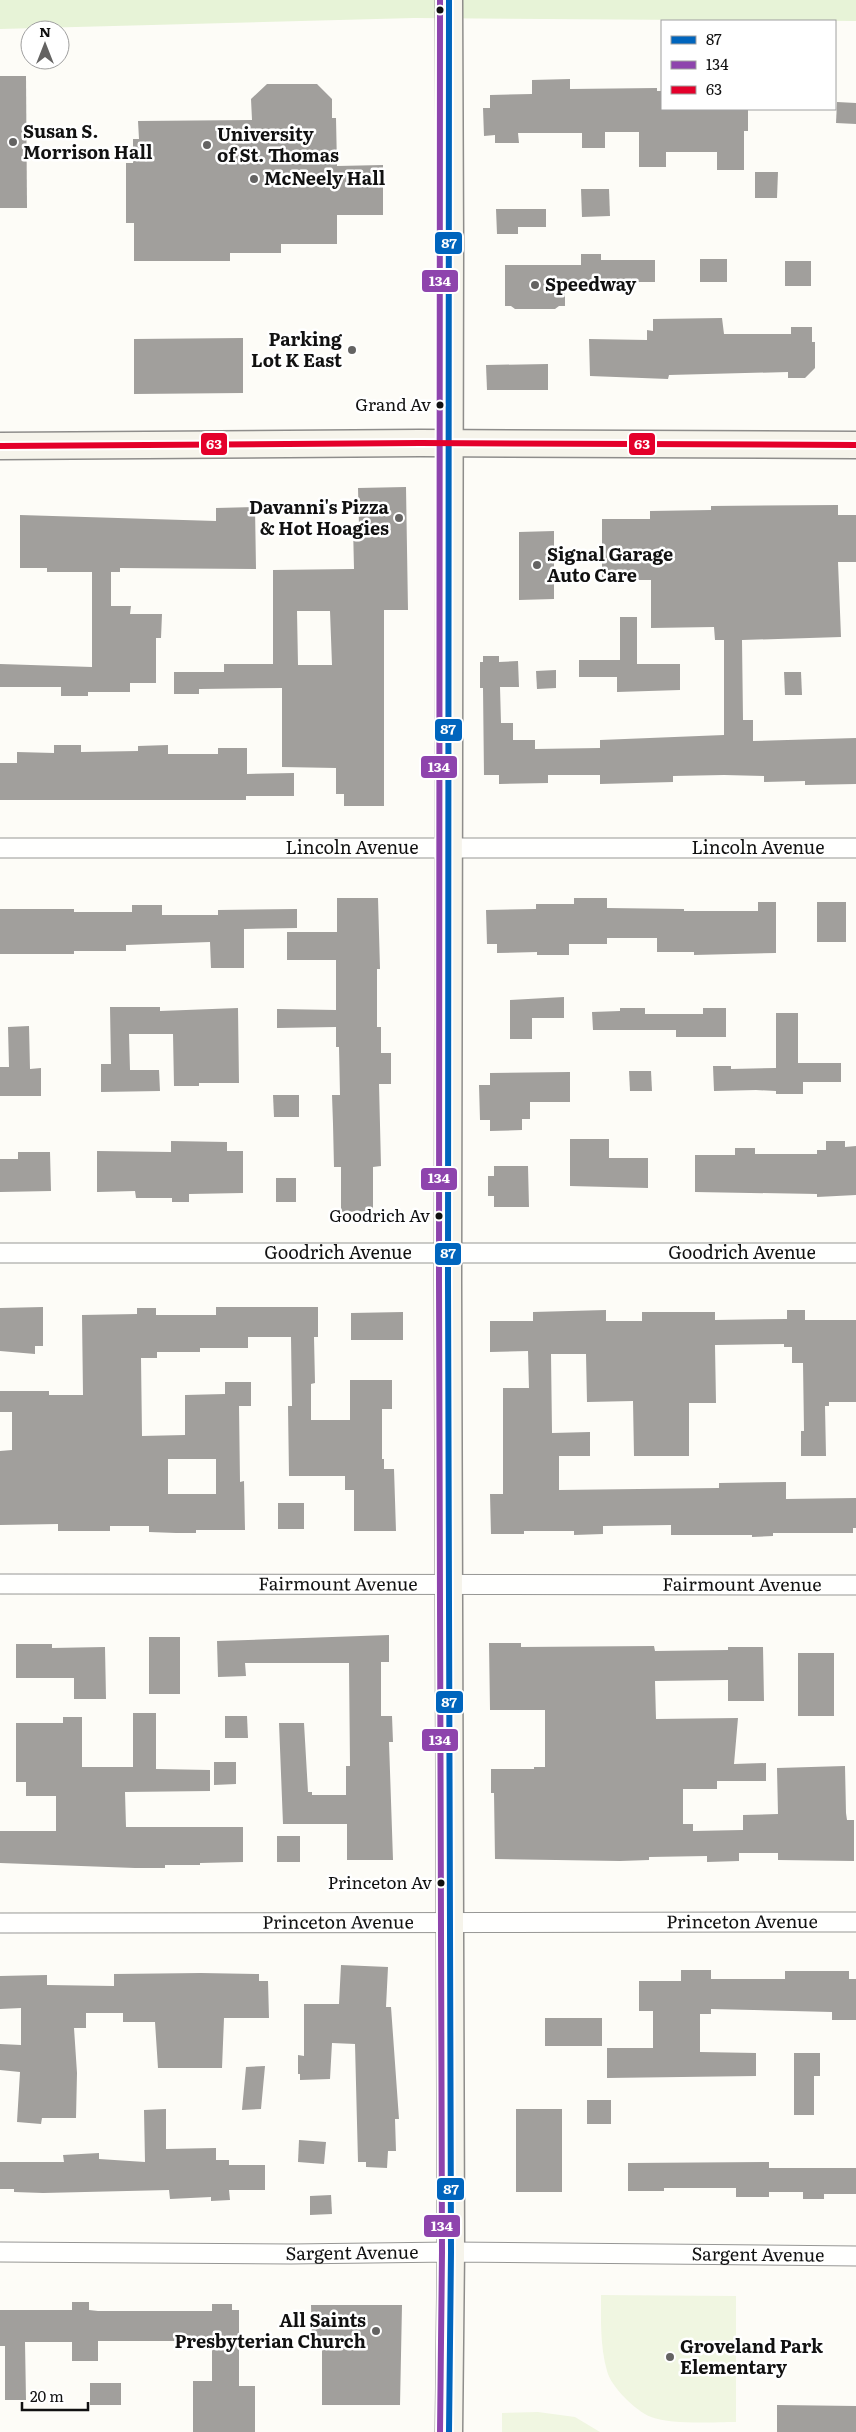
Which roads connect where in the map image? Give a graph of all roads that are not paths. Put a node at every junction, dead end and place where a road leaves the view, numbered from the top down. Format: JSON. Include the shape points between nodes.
{"nodes":[{"id":1,"x":449,"y":0,"type":"edge"},
{"id":2,"x":449,"y":443,"type":"junction"},
{"id":3,"x":856,"y":445,"type":"edge"},
{"id":4,"x":0,"y":446,"type":"edge"},
{"id":5,"x":0,"y":848,"type":"edge"},
{"id":6,"x":449,"y":848,"type":"junction"},
{"id":7,"x":856,"y":848,"type":"edge"},
{"id":8,"x":0,"y":1253,"type":"edge"},
{"id":9,"x":448,"y":1253,"type":"junction"},
{"id":10,"x":856,"y":1253,"type":"edge"},
{"id":11,"x":0,"y":1584,"type":"edge"},
{"id":12,"x":449,"y":1584,"type":"junction"},
{"id":13,"x":856,"y":1585,"type":"edge"},
{"id":14,"x":450,"y":1922,"type":"junction"},
{"id":15,"x":856,"y":1922,"type":"edge"},
{"id":16,"x":0,"y":1923,"type":"edge"},
{"id":17,"x":0,"y":2252,"type":"edge"},
{"id":18,"x":452,"y":2252,"type":"junction"},
{"id":19,"x":856,"y":2256,"type":"edge"},
{"id":20,"x":449,"y":2432,"type":"edge"}],
"edges":[{"from":1,"to":2,"type":"street"},
{"from":2,"to":3,"type":"street"},
{"from":2,"to":4,"type":"street"},
{"from":2,"to":6,"type":"street"},
{"from":5,"to":6,"type":"street","name":"Lincoln Avenue"},
{"from":6,"to":7,"type":"street","name":"Lincoln Avenue"},
{"from":6,"to":9,"type":"street"},
{"from":8,"to":9,"type":"street","name":"Goodrich Avenue"},
{"from":9,"to":10,"type":"street","name":"Goodrich Avenue"},
{"from":9,"to":12,"type":"street"},
{"from":11,"to":12,"type":"street","name":"Fairmount Avenue"},
{"from":12,"to":13,"type":"street","name":"Fairmount Avenue"},
{"from":12,"to":14,"type":"street"},
{"from":14,"to":15,"type":"street","name":"Princeton Avenue"},
{"from":14,"to":16,"type":"street","name":"Princeton Avenue"},
{"from":14,"to":18,"type":"street"},
{"from":17,"to":18,"type":"street","name":"Sargent Avenue"},
{"from":18,"to":19,"type":"street","name":"Sargent Avenue"},
{"from":18,"to":20,"type":"street"}]}
